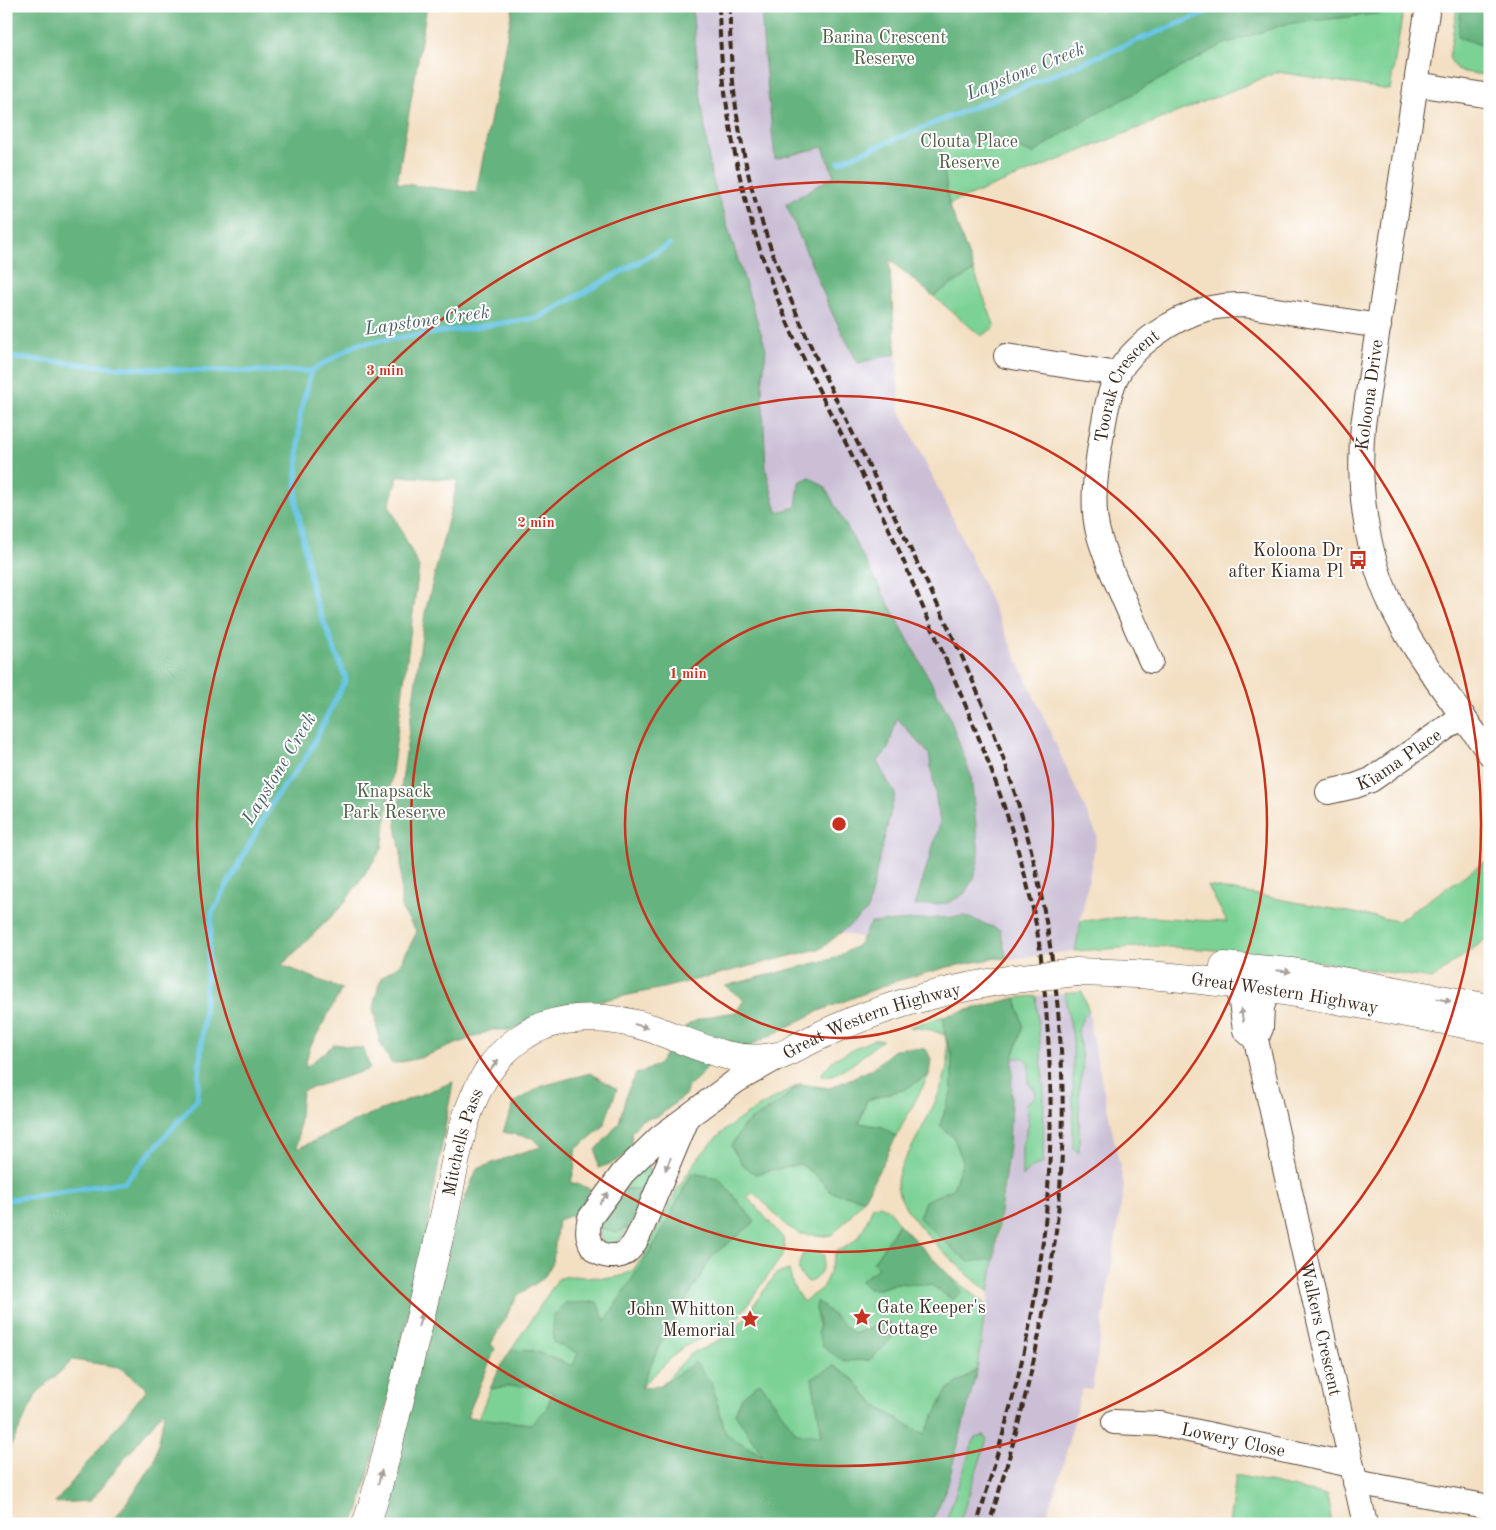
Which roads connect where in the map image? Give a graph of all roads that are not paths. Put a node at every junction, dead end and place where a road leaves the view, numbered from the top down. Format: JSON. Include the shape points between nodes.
{"nodes":[{"id":1,"x":1428,"y":6,"type":"edge"},
{"id":2,"x":1417,"y":84,"type":"junction"},
{"id":3,"x":1490,"y":96,"type":"edge"},
{"id":4,"x":1378,"y":326,"type":"junction"},
{"id":5,"x":1006,"y":356,"type":"dead end"},
{"id":6,"x":1118,"y":374,"type":"junction"},
{"id":7,"x":1151,"y":661,"type":"dead end"},
{"id":8,"x":1463,"y":716,"type":"junction"},
{"id":9,"x":1490,"y":754,"type":"edge"},
{"id":10,"x":1328,"y":792,"type":"dead end"},
{"id":11,"x":1237,"y":976,"type":"junction"},
{"id":12,"x":1268,"y":990,"type":"junction"},
{"id":13,"x":1490,"y":1008,"type":"edge"},
{"id":14,"x":1490,"y":1029,"type":"edge"},
{"id":15,"x":1256,"y":1040,"type":"junction"},
{"id":16,"x":780,"y":1056,"type":"junction"},
{"id":17,"x":687,"y":1119,"type":"junction"},
{"id":18,"x":1114,"y":1422,"type":"dead end"},
{"id":19,"x":1353,"y":1473,"type":"junction"},
{"id":20,"x":1490,"y":1507,"type":"edge"},
{"id":21,"x":366,"y":1524,"type":"edge"},
{"id":22,"x":1365,"y":1524,"type":"edge"}],
"edges":[{"from":1,"to":2,"type":"street","name":"Koloona Drive"},
{"from":2,"to":3,"type":"street"},
{"from":2,"to":4,"type":"street","name":"Koloona Drive"},
{"from":4,"to":6,"type":"street","name":"Toorak Crescent","via":[[1244,306],[1208,309],[1166,327],[1130,357]]},
{"from":4,"to":8,"type":"street","name":"Koloona Drive","via":[[1361,452],[1362,498],[1369,538],[1395,614]]},
{"from":5,"to":6,"type":"street"},
{"from":6,"to":7,"type":"street","name":"Toorak Crescent","via":[[1106,411],[1098,460],[1095,514],[1105,554]]},
{"from":8,"to":9,"type":"street","name":"Koloona Drive"},
{"from":8,"to":10,"type":"street","name":"Kiama Place","via":[[1371,780]]},
{"from":11,"to":12,"type":"main road","name":"Great Western Highway"},
{"from":11,"to":13,"type":"main road","name":"Great Western Highway","one_way":true,"via":[[1292,972]]},
{"from":15,"to":11,"type":"street","name":"Walkers Crescent","one_way":true,"via":[[1245,1030]]},
{"from":11,"to":16,"type":"main road","name":"Great Western Highway","bridge":true,"via":[[1214,965],[1169,965],[1077,972],[958,988],[890,1008],[830,1031]]},
{"from":12,"to":14,"type":"main road","name":"Great Western Highway","via":[[1340,1000]]},
{"from":12,"to":15,"type":"street","name":"Walkers Crescent"},
{"from":15,"to":19,"type":"street","name":"Walkers Crescent"},
{"from":16,"to":17,"type":"street","name":"Great Western Highway","via":[[736,1082]]},
{"from":21,"to":16,"type":"main road","name":"Mitchells Pass","one_way":true,"via":[[414,1347],[464,1129],[475,1096],[494,1064],[535,1029],[550,1023],[595,1018],[644,1026],[703,1050],[738,1059]]},
{"from":17,"to":17,"type":"street","name":"Great Western Highway","one_way":true,"via":[[633,1244],[619,1256],[606,1256],[596,1251],[589,1242],[588,1226],[598,1206],[638,1157]]},
{"from":18,"to":19,"type":"street","name":"Lowery Close","via":[[1161,1424]]},
{"from":19,"to":20,"type":"street"},
{"from":19,"to":22,"type":"street","name":"Walkers Crescent"}]}
